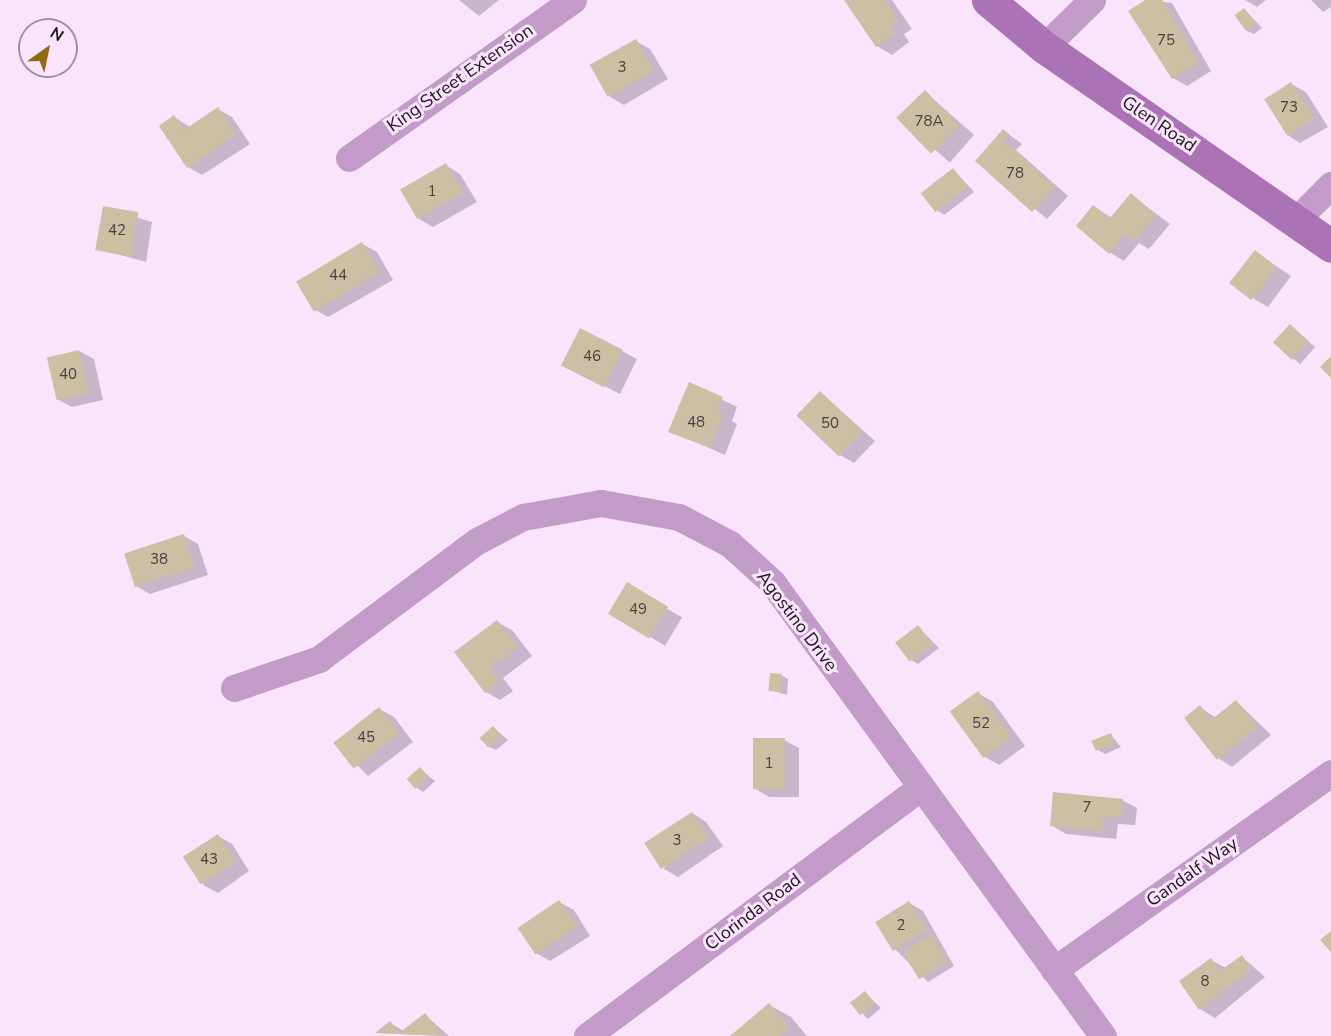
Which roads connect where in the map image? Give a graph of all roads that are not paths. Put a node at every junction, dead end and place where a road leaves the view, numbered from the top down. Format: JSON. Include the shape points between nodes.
{"nodes":[{"id":1,"x":573,"y":0,"type":"edge"},
{"id":2,"x":988,"y":0,"type":"edge"},
{"id":3,"x":1092,"y":0,"type":"edge"},
{"id":4,"x":1044,"y":47,"type":"junction"},
{"id":5,"x":349,"y":158,"type":"dead end"},
{"id":6,"x":1331,"y":185,"type":"edge"},
{"id":7,"x":1297,"y":219,"type":"junction"},
{"id":8,"x":1331,"y":246,"type":"edge"},
{"id":9,"x":234,"y":688,"type":"dead end"},
{"id":10,"x":1331,"y":773,"type":"edge"},
{"id":11,"x":920,"y":788,"type":"junction"},
{"id":12,"x":1054,"y":970,"type":"junction"},
{"id":13,"x":587,"y":1036,"type":"edge"},
{"id":14,"x":1103,"y":1036,"type":"edge"}],
"edges":[{"from":1,"to":5,"type":"street","name":"King Street Extension"},
{"from":2,"to":4,"type":"street","name":"Glen Road"},
{"from":3,"to":4,"type":"street"},
{"from":4,"to":7,"type":"street","name":"Glen Road"},
{"from":6,"to":7,"type":"street"},
{"from":7,"to":8,"type":"street","name":"Glen Road"},
{"from":9,"to":11,"type":"street","name":"Agostino Drive","via":[[319,659],[502,526],[556,507],[624,504],[700,526],[756,566]]},
{"from":10,"to":12,"type":"street","name":"Gandalf Way"},
{"from":11,"to":12,"type":"street","name":"Agostino Drive"},
{"from":11,"to":13,"type":"street","name":"Clorinda Road"},
{"from":12,"to":14,"type":"street","name":"Agostino Drive"}]}
